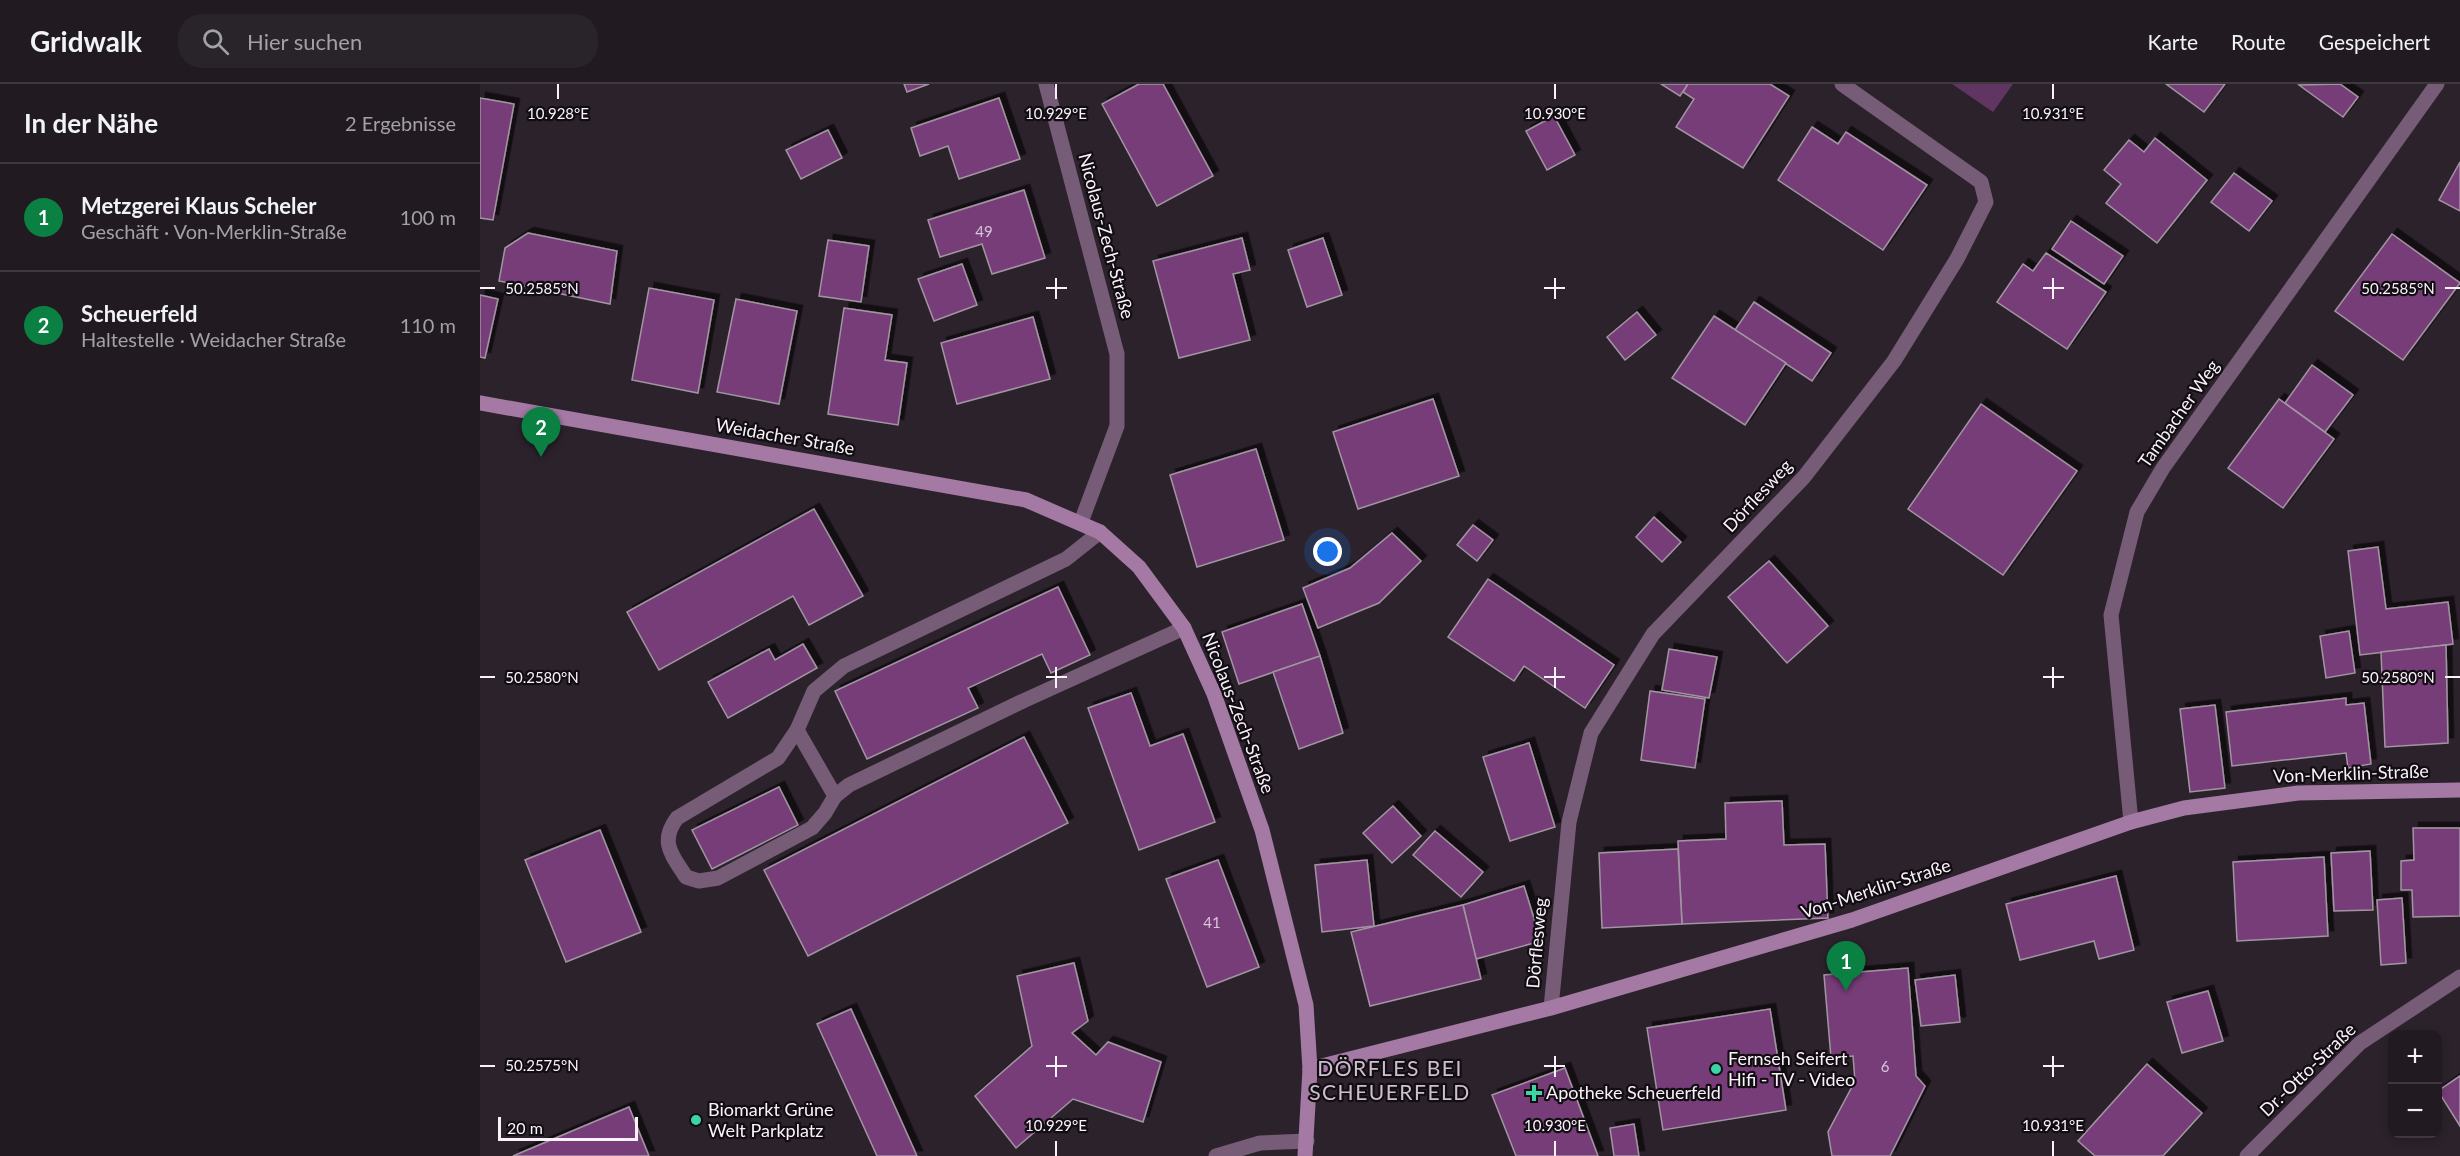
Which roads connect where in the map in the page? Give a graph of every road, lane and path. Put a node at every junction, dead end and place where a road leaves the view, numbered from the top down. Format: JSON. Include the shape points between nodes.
{"nodes":[{"id":1,"x":1046,"y":84,"type":"edge"},
{"id":2,"x":1842,"y":84,"type":"edge"},
{"id":3,"x":2437,"y":84,"type":"edge"},
{"id":4,"x":480,"y":403,"type":"edge"},
{"id":5,"x":1081,"y":522,"type":"junction"},
{"id":6,"x":1100,"y":532,"type":"junction"},
{"id":7,"x":1184,"y":628,"type":"junction"},
{"id":8,"x":797,"y":730,"type":"junction"},
{"id":9,"x":2460,"y":790,"type":"edge"},
{"id":10,"x":835,"y":795,"type":"junction"},
{"id":11,"x":2131,"y":822,"type":"junction"},
{"id":12,"x":2460,"y":977,"type":"edge"},
{"id":13,"x":1551,"y":1008,"type":"junction"},
{"id":14,"x":1310,"y":1069,"type":"junction"},
{"id":15,"x":1306,"y":1148,"type":"edge"},
{"id":16,"x":1216,"y":1156,"type":"edge"},
{"id":17,"x":2247,"y":1156,"type":"edge"}],
"edges":[{"from":1,"to":5,"type":"street","name":"Nicolaus-Zech-Straße","via":[[1117,354],[1117,426]]},
{"from":2,"to":13,"type":"street","name":"Dörflesweg","via":[[1982,182],[1986,202],[1957,259],[1894,361],[1804,477],[1653,634],[1591,733],[1569,822]]},
{"from":3,"to":11,"type":"street","name":"Tambacher Weg","via":[[2163,468],[2137,512],[2111,615]]},
{"from":4,"to":5,"type":"street","name":"Weidacher Straße","via":[[1026,500]]},
{"from":5,"to":6,"type":"street","name":"Nicolaus-Zech-Straße"},
{"from":6,"to":7,"type":"street","name":"Nicolaus-Zech-Straße","via":[[1139,567]]},
{"from":6,"to":8,"type":"street","via":[[1066,559],[844,666],[814,691]]},
{"from":7,"to":10,"type":"street","via":[[859,780]]},
{"from":7,"to":14,"type":"street","name":"Nicolaus-Zech-Straße","via":[[1214,694],[1262,830],[1306,1005]]},
{"from":8,"to":10,"type":"street"},
{"from":8,"to":10,"type":"street","via":[[778,758],[677,818],[668,830],[668,844],[678,864],[686,877],[699,881],[718,878],[812,828]]},
{"from":9,"to":11,"type":"street","name":"Von-Merklin-Straße","via":[[2298,793],[2184,808]]},
{"from":11,"to":13,"type":"street","name":"Von-Merklin-Straße","via":[[1852,920]]},
{"from":12,"to":17,"type":"street","name":"Dr.-Otto-Straße","via":[[2360,1043]]},
{"from":13,"to":14,"type":"street","name":"Von-Merklin-Straße"},
{"from":14,"to":15,"type":"street","name":"Nicolaus-Zech-Straße"},
{"from":15,"to":16,"type":"street","via":[[1260,1143]]}]}
